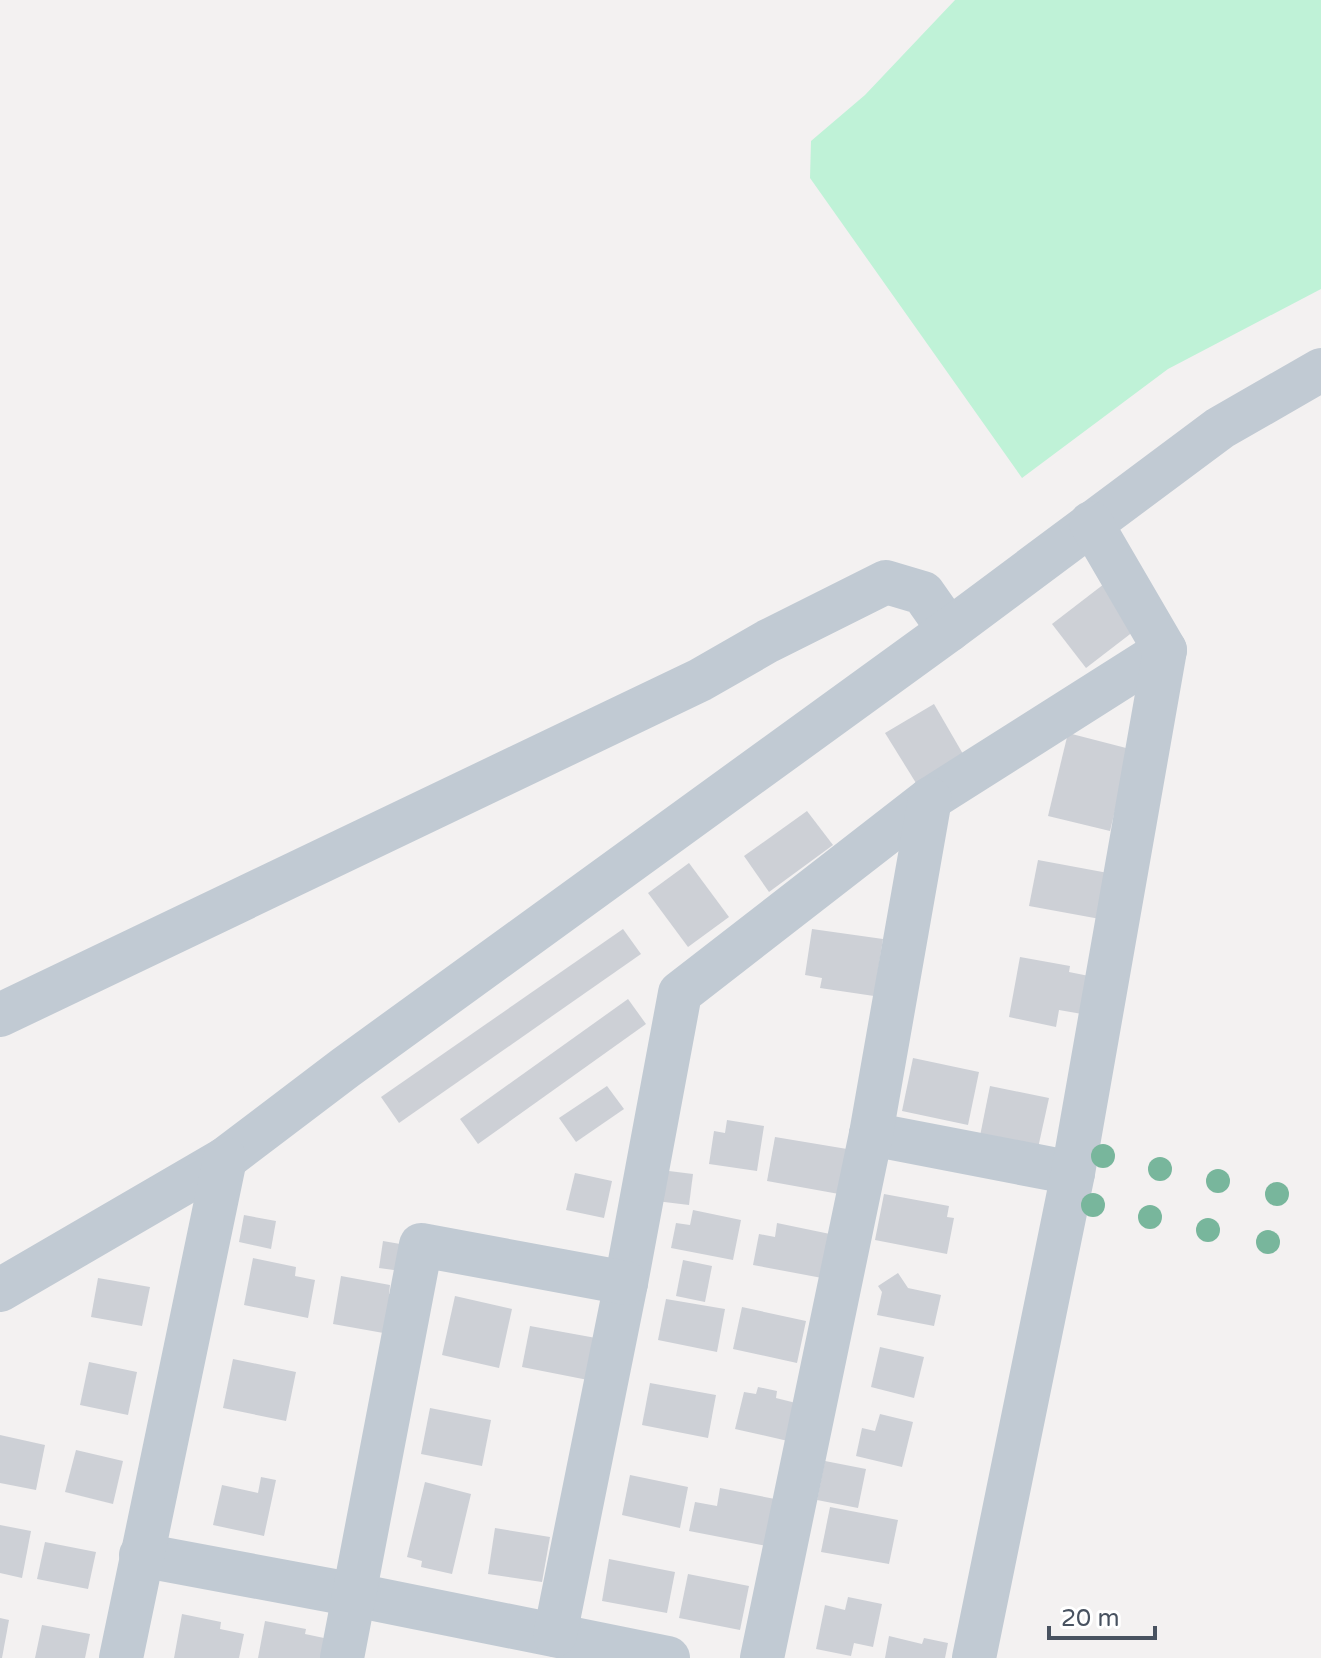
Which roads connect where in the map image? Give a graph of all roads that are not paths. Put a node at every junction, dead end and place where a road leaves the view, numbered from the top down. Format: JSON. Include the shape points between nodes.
{"nodes":[{"id":1,"x":1321,"y":370,"type":"edge"},
{"id":2,"x":1091,"y":523,"type":"junction"},
{"id":3,"x":949,"y":630,"type":"junction"},
{"id":4,"x":1165,"y":650,"type":"junction"},
{"id":5,"x":930,"y":799,"type":"junction"},
{"id":6,"x":0,"y":1015,"type":"edge"},
{"id":7,"x":871,"y":1134,"type":"junction"},
{"id":8,"x":225,"y":1159,"type":"junction"},
{"id":9,"x":1073,"y":1173,"type":"junction"},
{"id":10,"x":626,"y":1283,"type":"junction"},
{"id":11,"x":0,"y":1290,"type":"edge"},
{"id":12,"x":141,"y":1555,"type":"junction"},
{"id":13,"x":355,"y":1595,"type":"junction"},
{"id":14,"x":555,"y":1635,"type":"junction"},
{"id":15,"x":121,"y":1658,"type":"edge"},
{"id":16,"x":342,"y":1658,"type":"edge"},
{"id":17,"x":668,"y":1658,"type":"edge"},
{"id":18,"x":762,"y":1658,"type":"edge"},
{"id":19,"x":974,"y":1658,"type":"edge"}],
"edges":[{"from":1,"to":2,"type":"street","via":[[1239,415]]},
{"from":2,"to":3,"type":"street"},
{"from":2,"to":4,"type":"street"},
{"from":3,"to":6,"type":"street","via":[[923,593],[886,582],[687,686]]},
{"from":3,"to":8,"type":"street"},
{"from":4,"to":5,"type":"street"},
{"from":4,"to":9,"type":"street"},
{"from":5,"to":7,"type":"street"},
{"from":5,"to":10,"type":"street","via":[[680,993]]},
{"from":7,"to":9,"type":"street"},
{"from":7,"to":18,"type":"street"},
{"from":8,"to":11,"type":"street"},
{"from":8,"to":12,"type":"street"},
{"from":9,"to":19,"type":"street"},
{"from":10,"to":13,"type":"street","via":[[421,1245]]},
{"from":10,"to":14,"type":"street"},
{"from":12,"to":13,"type":"street"},
{"from":12,"to":15,"type":"street"},
{"from":13,"to":14,"type":"street"},
{"from":13,"to":16,"type":"street"},
{"from":14,"to":17,"type":"street"}]}
